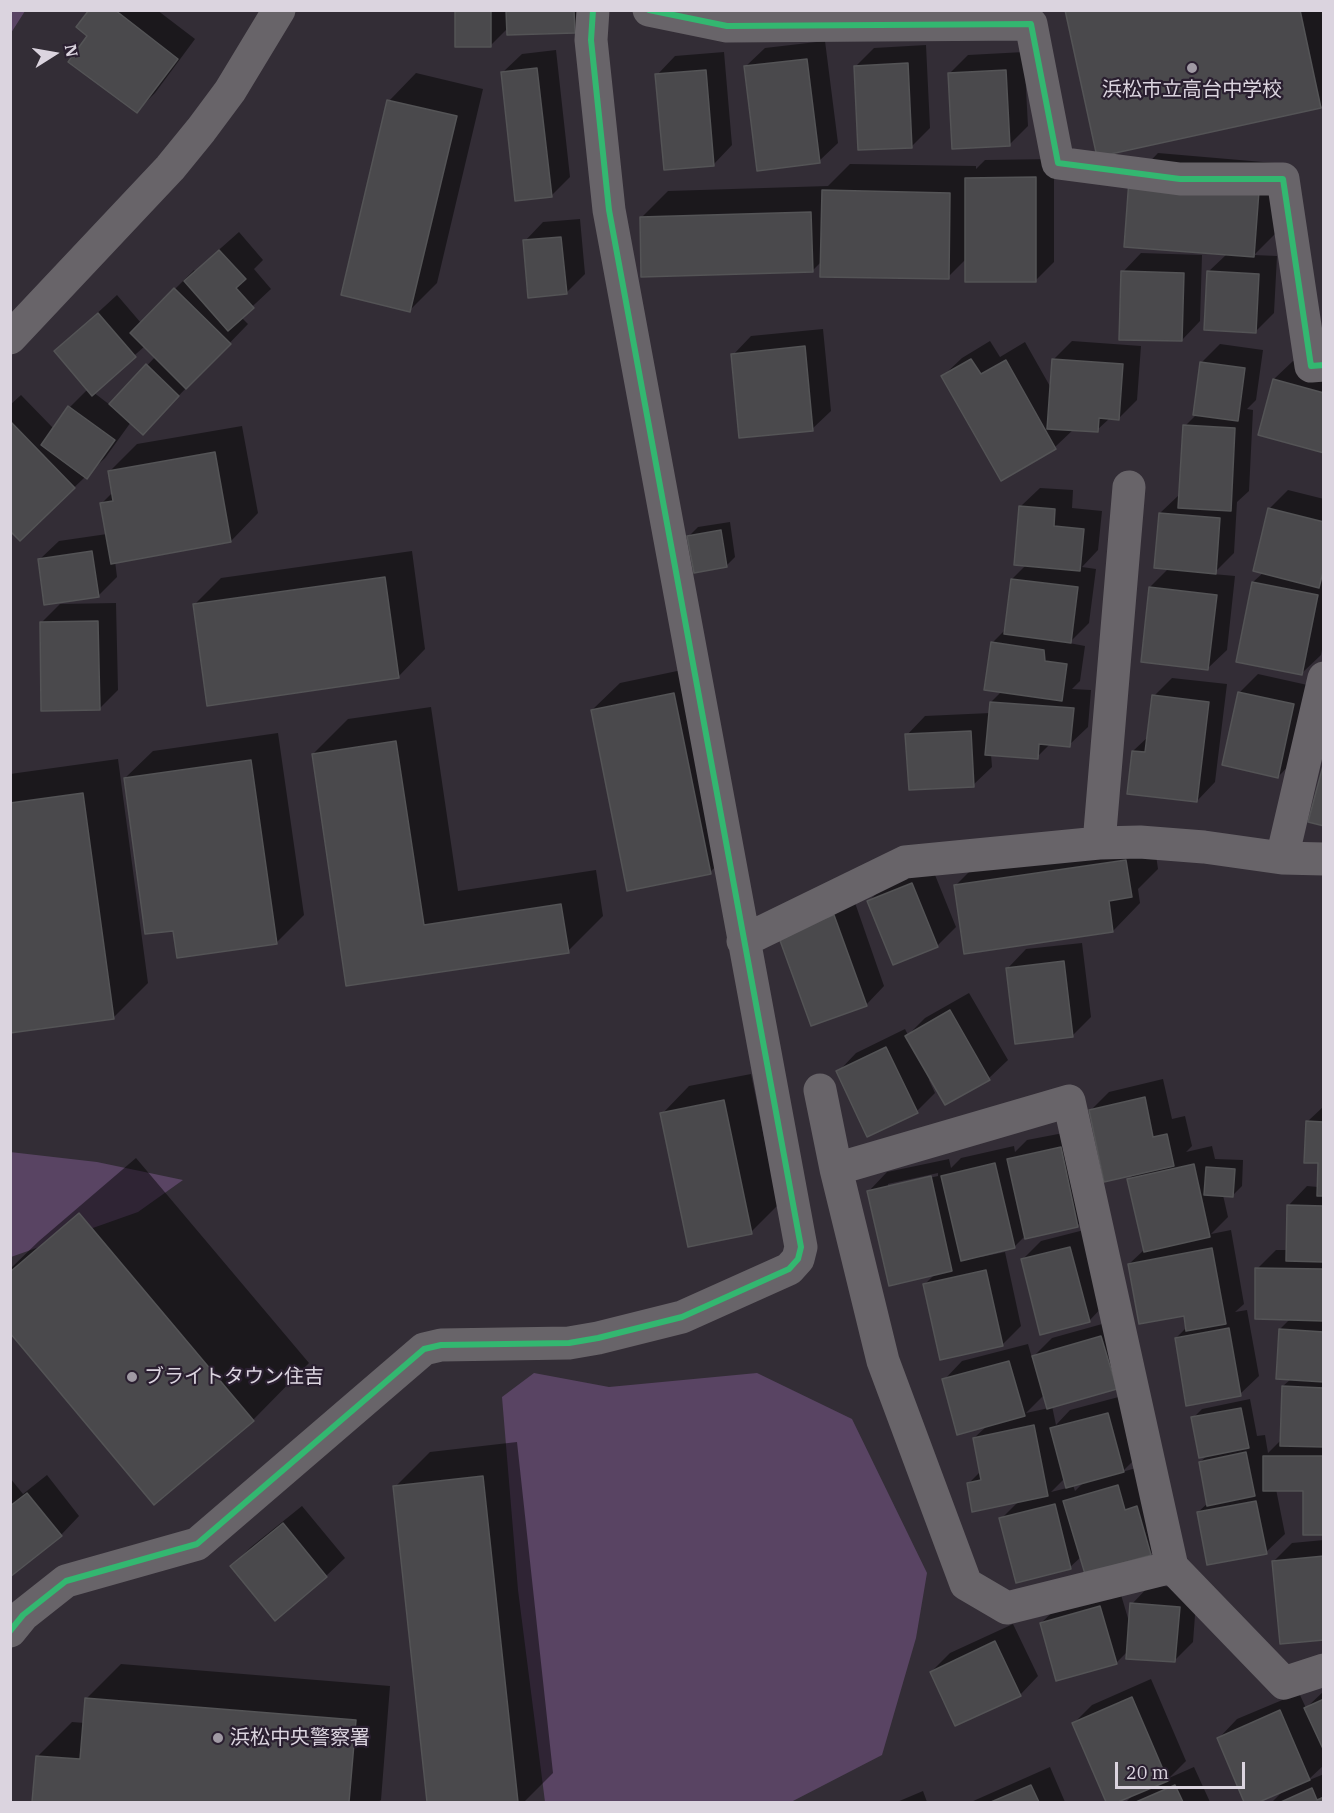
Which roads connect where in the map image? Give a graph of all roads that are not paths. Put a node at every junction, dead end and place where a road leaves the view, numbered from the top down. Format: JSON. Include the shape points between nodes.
{"nodes":[{"id":1,"x":279,"y":10,"type":"edge"},
{"id":2,"x":593,"y":10,"type":"edge"},
{"id":3,"x":649,"y":10,"type":"edge"},
{"id":4,"x":10,"y":338,"type":"edge"},
{"id":5,"x":1323,"y":365,"type":"edge"},
{"id":6,"x":1130,"y":487,"type":"dead end"},
{"id":7,"x":1323,"y":678,"type":"edge"},
{"id":8,"x":1099,"y":843,"type":"junction"},
{"id":9,"x":1282,"y":858,"type":"junction"},
{"id":10,"x":1323,"y":859,"type":"edge"},
{"id":11,"x":743,"y":941,"type":"junction"},
{"id":12,"x":820,"y":1090,"type":"dead end"},
{"id":13,"x":836,"y":1169,"type":"junction"},
{"id":14,"x":1172,"y":1567,"type":"junction"},
{"id":15,"x":10,"y":1631,"type":"edge"},
{"id":16,"x":1323,"y":1670,"type":"edge"}],
"edges":[{"from":1,"to":4,"type":"street","via":[[230,91],[195,138]]},
{"from":2,"to":11,"type":"street","via":[[591,40],[609,210]]},
{"from":3,"to":5,"type":"street","via":[[727,26],[1031,24],[1058,163],[1179,179],[1283,179],[1311,366]]},
{"from":6,"to":8,"type":"street"},
{"from":7,"to":9,"type":"street"},
{"from":8,"to":9,"type":"street","via":[[1140,842]]},
{"from":8,"to":11,"type":"street","via":[[905,862]]},
{"from":9,"to":10,"type":"street"},
{"from":11,"to":15,"type":"street","via":[[801,1247],[798,1259],[789,1269],[682,1317],[598,1338],[569,1343],[441,1345],[424,1349],[197,1544],[66,1581],[23,1615]]},
{"from":12,"to":13,"type":"street"},
{"from":13,"to":14,"type":"street","via":[[883,1361],[966,1584],[1007,1608]]},
{"from":13,"to":14,"type":"street","via":[[1069,1101]]},
{"from":14,"to":16,"type":"street","via":[[1284,1683]]}]}
